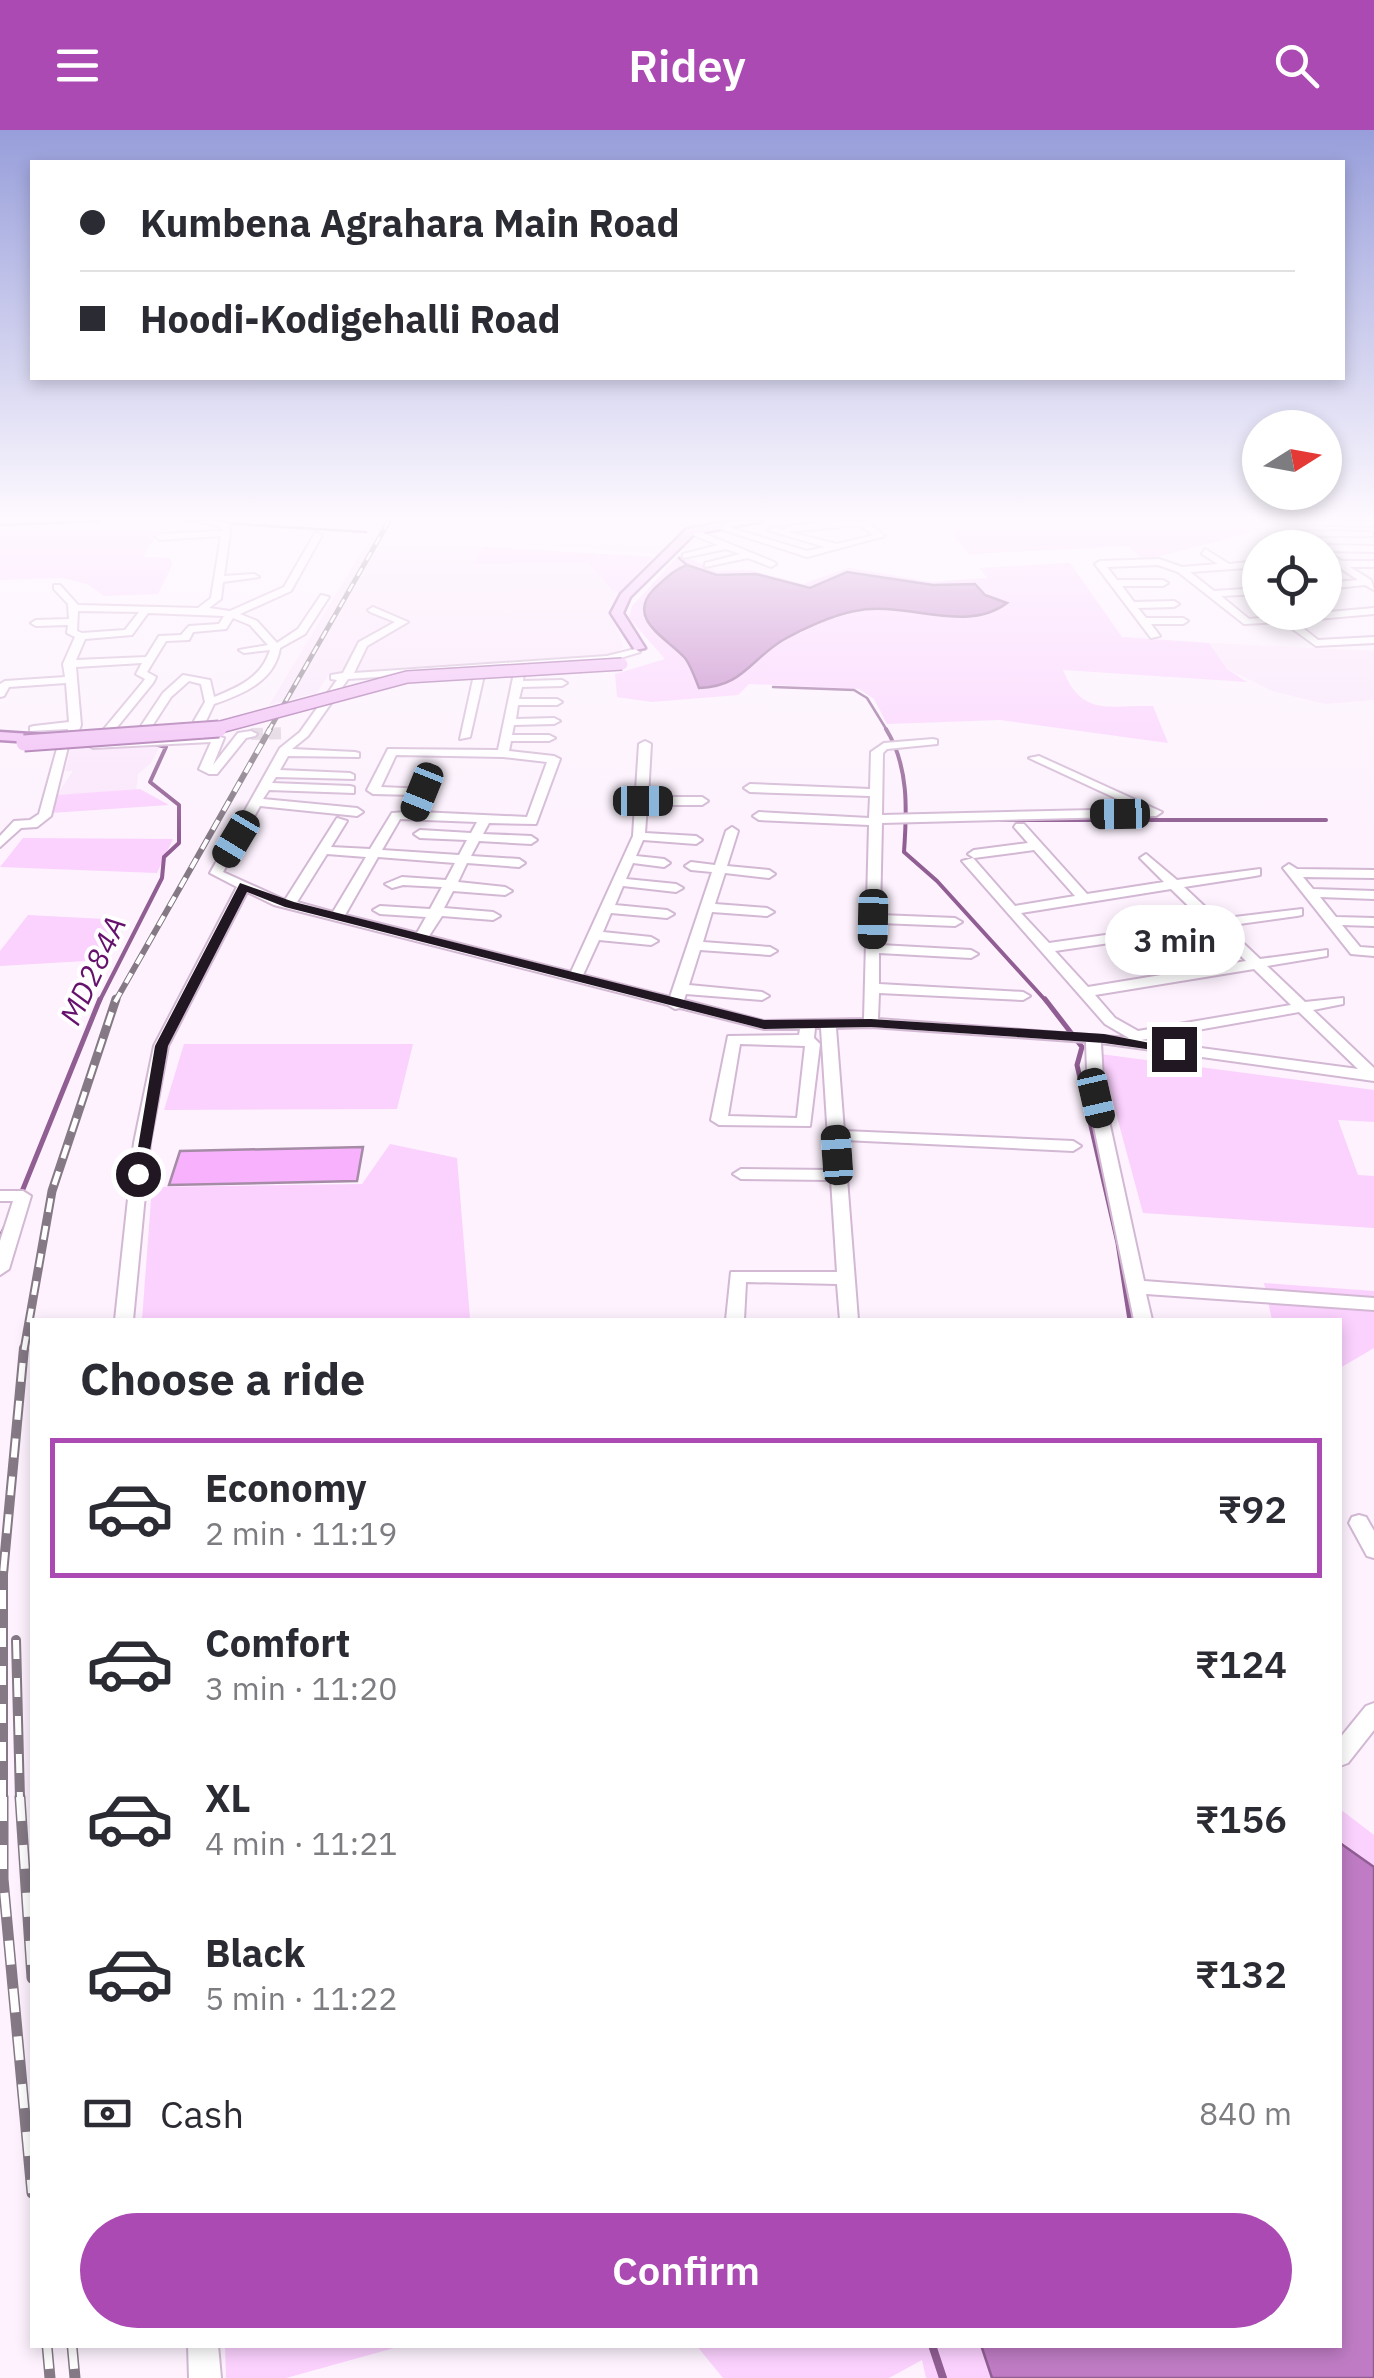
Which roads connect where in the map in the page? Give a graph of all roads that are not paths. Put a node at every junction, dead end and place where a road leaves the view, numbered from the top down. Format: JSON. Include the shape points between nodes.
{"nodes":[{"id":1,"x":73,"y":626,"type":"edge"},
{"id":2,"x":133,"y":626,"type":"edge"},
{"id":3,"x":223,"y":626,"type":"edge"},
{"id":4,"x":258,"y":626,"type":"edge"},
{"id":5,"x":307,"y":626,"type":"edge"},
{"id":6,"x":396,"y":626,"type":"edge"},
{"id":7,"x":622,"y":626,"type":"edge"},
{"id":8,"x":1148,"y":626,"type":"edge"},
{"id":9,"x":1299,"y":630,"type":"edge"},
{"id":10,"x":81,"y":636,"type":"junction"},
{"id":11,"x":1155,"y":636,"type":"dead end"},
{"id":12,"x":1374,"y":640,"type":"edge"},
{"id":13,"x":73,"y":648,"type":"junction"},
{"id":14,"x":56,"y":649,"type":"dead end"},
{"id":15,"x":276,"y":649,"type":"junction"},
{"id":16,"x":244,"y":650,"type":"dead end"},
{"id":17,"x":633,"y":656,"type":"junction"},
{"id":18,"x":148,"y":660,"type":"junction"},
{"id":19,"x":68,"y":664,"type":"junction"},
{"id":20,"x":375,"y":673,"type":"junction"},
{"id":21,"x":479,"y":675,"type":"junction"},
{"id":22,"x":518,"y":678,"type":"junction"},
{"id":23,"x":67,"y":680,"type":"junction"},
{"id":24,"x":337,"y":683,"type":"junction"},
{"id":25,"x":562,"y":683,"type":"dead end"},
{"id":26,"x":383,"y":684,"type":"junction"},
{"id":27,"x":2,"y":688,"type":"edge"},
{"id":28,"x":210,"y":702,"type":"junction"},
{"id":29,"x":514,"y":702,"type":"junction"},
{"id":30,"x":557,"y":702,"type":"dead end"},
{"id":31,"x":554,"y":721,"type":"dead end"},
{"id":32,"x":511,"y":722,"type":"junction"},
{"id":33,"x":142,"y":732,"type":"junction"},
{"id":34,"x":203,"y":732,"type":"junction"},
{"id":35,"x":287,"y":733,"type":"tunnel mouth"},
{"id":36,"x":106,"y":734,"type":"junction"},
{"id":37,"x":251,"y":734,"type":"tunnel mouth"},
{"id":38,"x":70,"y":736,"type":"junction"},
{"id":39,"x":464,"y":737,"type":"dead end"},
{"id":40,"x":0,"y":738,"type":"edge"},
{"id":41,"x":25,"y":738,"type":"junction"},
{"id":42,"x":508,"y":738,"type":"junction"},
{"id":43,"x":548,"y":738,"type":"dead end"},
{"id":44,"x":933,"y":742,"type":"dead end"},
{"id":45,"x":645,"y":744,"type":"dead end"},
{"id":46,"x":504,"y":754,"type":"junction"},
{"id":47,"x":1035,"y":758,"type":"dead end"},
{"id":48,"x":279,"y":762,"type":"junction"},
{"id":49,"x":352,"y":772,"type":"junction"},
{"id":50,"x":265,"y":786,"type":"junction"},
{"id":51,"x":750,"y":788,"type":"dead end"},
{"id":52,"x":876,"y":793,"type":"junction"},
{"id":53,"x":643,"y":801,"type":"junction"},
{"id":54,"x":702,"y":801,"type":"dead end"},
{"id":55,"x":256,"y":802,"type":"junction"},
{"id":56,"x":357,"y":812,"type":"dead end"},
{"id":57,"x":412,"y":815,"type":"junction"},
{"id":58,"x":759,"y":816,"type":"dead end"},
{"id":59,"x":484,"y":820,"type":"junction"},
{"id":60,"x":341,"y":821,"type":"dead end"},
{"id":61,"x":876,"y":821,"type":"junction"},
{"id":62,"x":1020,"y":827,"type":"dead end"},
{"id":63,"x":732,"y":831,"type":"dead end"},
{"id":64,"x":420,"y":834,"type":"dead end"},
{"id":65,"x":639,"y":836,"type":"junction"},
{"id":66,"x":475,"y":837,"type":"junction"},
{"id":67,"x":531,"y":840,"type":"dead end"},
{"id":68,"x":696,"y":840,"type":"dead end"},
{"id":69,"x":0,"y":843,"type":"edge"},
{"id":70,"x":1037,"y":846,"type":"junction"},
{"id":71,"x":323,"y":850,"type":"junction"},
{"id":72,"x":376,"y":854,"type":"junction"},
{"id":73,"x":1146,"y":858,"type":"dead end"},
{"id":74,"x":464,"y":859,"type":"junction"},
{"id":75,"x":628,"y":860,"type":"junction"},
{"id":76,"x":519,"y":863,"type":"dead end"},
{"id":77,"x":664,"y":863,"type":"dead end"},
{"id":78,"x":691,"y":866,"type":"dead end"},
{"id":79,"x":718,"y":868,"type":"junction"},
{"id":80,"x":1255,"y":872,"type":"dead end"},
{"id":81,"x":770,"y":874,"type":"dead end"},
{"id":82,"x":1374,"y":874,"type":"edge"},
{"id":83,"x":618,"y":882,"type":"junction"},
{"id":84,"x":392,"y":884,"type":"dead end"},
{"id":85,"x":452,"y":885,"type":"junction"},
{"id":86,"x":1175,"y":885,"type":"junction"},
{"id":87,"x":244,"y":886,"type":"junction"},
{"id":88,"x":676,"y":888,"type":"dead end"},
{"id":89,"x":505,"y":891,"type":"dead end"},
{"id":90,"x":1309,"y":894,"type":"junction"},
{"id":91,"x":1374,"y":895,"type":"edge"},
{"id":92,"x":1085,"y":900,"type":"junction"},
{"id":93,"x":289,"y":904,"type":"junction"},
{"id":94,"x":706,"y":907,"type":"junction"},
{"id":95,"x":605,"y":908,"type":"junction"},
{"id":96,"x":380,"y":910,"type":"dead end"},
{"id":97,"x":1012,"y":910,"type":"junction"},
{"id":98,"x":767,"y":912,"type":"dead end"},
{"id":99,"x":1296,"y":912,"type":"dead end"},
{"id":100,"x":438,"y":913,"type":"junction"},
{"id":101,"x":667,"y":914,"type":"dead end"},
{"id":102,"x":493,"y":916,"type":"dead end"},
{"id":103,"x":337,"y":917,"type":"junction"},
{"id":104,"x":873,"y":919,"type":"junction"},
{"id":105,"x":1331,"y":921,"type":"junction"},
{"id":106,"x":955,"y":922,"type":"dead end"},
{"id":107,"x":1374,"y":922,"type":"edge"},
{"id":108,"x":1214,"y":924,"type":"junction"},
{"id":109,"x":594,"y":935,"type":"junction"},
{"id":110,"x":421,"y":938,"type":"junction"},
{"id":111,"x":651,"y":941,"type":"dead end"},
{"id":112,"x":694,"y":945,"type":"junction"},
{"id":113,"x":1046,"y":948,"type":"junction"},
{"id":114,"x":873,"y":949,"type":"junction"},
{"id":115,"x":770,"y":950,"type":"dead end"},
{"id":116,"x":1374,"y":952,"type":"edge"},
{"id":117,"x":1322,"y":953,"type":"dead end"},
{"id":118,"x":971,"y":954,"type":"dead end"},
{"id":119,"x":1253,"y":963,"type":"junction"},
{"id":120,"x":575,"y":978,"type":"junction"},
{"id":121,"x":872,"y":988,"type":"junction"},
{"id":122,"x":680,"y":989,"type":"junction"},
{"id":123,"x":1086,"y":992,"type":"junction"},
{"id":124,"x":762,"y":996,"type":"dead end"},
{"id":125,"x":1023,"y":996,"type":"dead end"},
{"id":126,"x":1338,"y":1001,"type":"dead end"},
{"id":127,"x":675,"y":1005,"type":"junction"},
{"id":128,"x":1302,"y":1006,"type":"junction"},
{"id":129,"x":871,"y":1023,"type":"junction"},
{"id":130,"x":828,"y":1025,"type":"junction"},
{"id":131,"x":807,"y":1033,"type":"junction"},
{"id":132,"x":1082,"y":1037,"type":"junction"},
{"id":133,"x":1374,"y":1076,"type":"edge"},
{"id":134,"x":835,"y":1135,"type":"junction"},
{"id":135,"x":1074,"y":1146,"type":"dead end"},
{"id":136,"x":741,"y":1174,"type":"dead end"},
{"id":137,"x":838,"y":1175,"type":"junction"},
{"id":138,"x":0,"y":1196,"type":"edge"},
{"id":139,"x":0,"y":1269,"type":"edge"},
{"id":140,"x":846,"y":1278,"type":"junction"},
{"id":141,"x":1137,"y":1287,"type":"junction"},
{"id":142,"x":1374,"y":1304,"type":"edge"},
{"id":143,"x":124,"y":1318,"type":"edge"},
{"id":144,"x":734,"y":1318,"type":"edge"},
{"id":145,"x":849,"y":1318,"type":"edge"},
{"id":146,"x":1143,"y":1318,"type":"edge"},
{"id":147,"x":1359,"y":1522,"type":"dead end"},
{"id":148,"x":1374,"y":1550,"type":"edge"},
{"id":149,"x":1374,"y":1714,"type":"edge"},
{"id":150,"x":1342,"y":1754,"type":"edge"},
{"id":151,"x":203,"y":2348,"type":"edge"},
{"id":152,"x":205,"y":2378,"type":"edge"}],
"edges":[{"from":1,"to":10,"type":"street","via":[[72,633]]},
{"from":2,"to":10,"type":"street","via":[[128,633]]},
{"from":3,"to":18,"type":"street","via":[[163,638]]},
{"from":4,"to":15,"type":"street"},
{"from":5,"to":15,"type":"street"},
{"from":6,"to":24,"type":"street","via":[[363,644]]},
{"from":7,"to":17,"type":"main road"},
{"from":8,"to":11,"type":"street"},
{"from":9,"to":12,"type":"street","via":[[1316,643]]},
{"from":10,"to":13,"type":"street"},
{"from":13,"to":14,"type":"street"},
{"from":13,"to":19,"type":"street"},
{"from":15,"to":16,"type":"street"},
{"from":15,"to":28,"type":"street","via":[[270,670]]},
{"from":17,"to":20,"type":"street"},
{"from":17,"to":22,"type":"street","via":[[618,668]]},
{"from":17,"to":41,"type":"main road","bridge":true,"via":[[407,676],[213,731]]},
{"from":18,"to":19,"type":"street"},
{"from":18,"to":36,"type":"street","via":[[141,674],[151,676],[148,683]]},
{"from":19,"to":23,"type":"street"},
{"from":20,"to":24,"type":"street"},
{"from":20,"to":26,"type":"street"},
{"from":21,"to":22,"type":"street"},
{"from":21,"to":26,"type":"street"},
{"from":21,"to":39,"type":"street"},
{"from":22,"to":25,"type":"street"},
{"from":22,"to":29,"type":"street"},
{"from":23,"to":27,"type":"street"},
{"from":23,"to":38,"type":"street","via":[[74,701]]},
{"from":24,"to":26,"type":"street"},
{"from":24,"to":35,"type":"street"},
{"from":24,"to":48,"type":"street"},
{"from":28,"to":33,"type":"street","via":[[206,682],[187,678],[166,695]]},
{"from":28,"to":34,"type":"street"},
{"from":29,"to":30,"type":"street"},
{"from":29,"to":32,"type":"street"},
{"from":31,"to":32,"type":"street"},
{"from":32,"to":42,"type":"street"},
{"from":33,"to":34,"type":"street"},
{"from":33,"to":36,"type":"street"},
{"from":34,"to":37,"type":"street","via":[[218,738],[206,769],[213,772],[242,735]]},
{"from":34,"to":38,"type":"street"},
{"from":36,"to":38,"type":"street"},
{"from":38,"to":41,"type":"street"},
{"from":38,"to":41,"type":"street"},
{"from":38,"to":69,"type":"street","via":[[45,816],[18,824]]},
{"from":40,"to":41,"type":"main road"},
{"from":42,"to":43,"type":"street"},
{"from":42,"to":46,"type":"street"},
{"from":44,"to":52,"type":"street","via":[[888,745],[878,752]]},
{"from":45,"to":53,"type":"street"},
{"from":46,"to":57,"type":"street","via":[[390,752],[373,790],[422,792]]},
{"from":46,"to":59,"type":"street","via":[[554,759],[532,821]]},
{"from":47,"to":61,"type":"street","via":[[1156,812]]},
{"from":48,"to":49,"type":"street"},
{"from":48,"to":49,"type":"street"},
{"from":48,"to":50,"type":"street"},
{"from":49,"to":50,"type":"street"},
{"from":50,"to":55,"type":"street"},
{"from":51,"to":52,"type":"street"},
{"from":52,"to":61,"type":"street"},
{"from":53,"to":54,"type":"street"},
{"from":53,"to":65,"type":"street"},
{"from":55,"to":56,"type":"street"},
{"from":55,"to":87,"type":"street","via":[[216,873]]},
{"from":57,"to":59,"type":"street"},
{"from":57,"to":72,"type":"street","via":[[396,816]]},
{"from":58,"to":61,"type":"street"},
{"from":59,"to":66,"type":"street"},
{"from":60,"to":71,"type":"street"},
{"from":61,"to":104,"type":"street"},
{"from":62,"to":70,"type":"street"},
{"from":63,"to":79,"type":"street"},
{"from":64,"to":66,"type":"street"},
{"from":65,"to":68,"type":"street"},
{"from":65,"to":75,"type":"street"},
{"from":66,"to":67,"type":"street"},
{"from":66,"to":74,"type":"street"},
{"from":70,"to":92,"type":"street"},
{"from":70,"to":97,"type":"street","via":[[971,858]]},
{"from":71,"to":72,"type":"street"},
{"from":71,"to":93,"type":"street"},
{"from":72,"to":74,"type":"street"},
{"from":72,"to":103,"type":"street"},
{"from":73,"to":86,"type":"street"},
{"from":74,"to":76,"type":"street"},
{"from":74,"to":85,"type":"street"},
{"from":75,"to":77,"type":"street"},
{"from":75,"to":83,"type":"street"},
{"from":78,"to":79,"type":"street"},
{"from":79,"to":81,"type":"street"},
{"from":79,"to":94,"type":"street"},
{"from":80,"to":86,"type":"street"},
{"from":82,"to":90,"type":"street","via":[[1291,871]]},
{"from":83,"to":88,"type":"street"},
{"from":83,"to":95,"type":"street"},
{"from":84,"to":85,"type":"street"},
{"from":85,"to":89,"type":"street"},
{"from":85,"to":100,"type":"street"},
{"from":86,"to":92,"type":"street"},
{"from":86,"to":108,"type":"street"},
{"from":87,"to":93,"type":"street"},
{"from":87,"to":143,"type":"street","via":[[162,1046],[142,1143]]},
{"from":90,"to":91,"type":"street"},
{"from":90,"to":105,"type":"street"},
{"from":92,"to":97,"type":"street"},
{"from":93,"to":103,"type":"street"},
{"from":94,"to":98,"type":"street"},
{"from":94,"to":112,"type":"street"},
{"from":95,"to":101,"type":"street"},
{"from":95,"to":109,"type":"street"},
{"from":96,"to":100,"type":"street"},
{"from":97,"to":113,"type":"street"},
{"from":99,"to":108,"type":"street"},
{"from":100,"to":102,"type":"street"},
{"from":100,"to":110,"type":"street"},
{"from":103,"to":110,"type":"street"},
{"from":104,"to":106,"type":"street"},
{"from":104,"to":114,"type":"street"},
{"from":105,"to":107,"type":"street"},
{"from":105,"to":116,"type":"street","via":[[1356,951]]},
{"from":108,"to":113,"type":"street"},
{"from":108,"to":119,"type":"street"},
{"from":109,"to":111,"type":"street"},
{"from":109,"to":120,"type":"street"},
{"from":110,"to":120,"type":"street"},
{"from":112,"to":115,"type":"street"},
{"from":112,"to":122,"type":"street"},
{"from":113,"to":123,"type":"street"},
{"from":114,"to":118,"type":"street"},
{"from":114,"to":121,"type":"street"},
{"from":117,"to":119,"type":"street"},
{"from":119,"to":123,"type":"street"},
{"from":119,"to":128,"type":"street"},
{"from":120,"to":127,"type":"street"},
{"from":121,"to":125,"type":"street"},
{"from":121,"to":129,"type":"street"},
{"from":122,"to":124,"type":"street"},
{"from":122,"to":127,"type":"street"},
{"from":123,"to":128,"type":"street","via":[[1118,1029],[1136,1036]]},
{"from":126,"to":128,"type":"street"},
{"from":127,"to":131,"type":"street"},
{"from":128,"to":133,"type":"street"},
{"from":129,"to":130,"type":"street"},
{"from":129,"to":132,"type":"street"},
{"from":130,"to":131,"type":"street"},
{"from":130,"to":134,"type":"street"},
{"from":131,"to":131,"type":"street","via":[[813,1044],[804,1124],[720,1120],[733,1039]]},
{"from":132,"to":133,"type":"street"},
{"from":132,"to":141,"type":"street"},
{"from":134,"to":135,"type":"street"},
{"from":134,"to":137,"type":"street"},
{"from":136,"to":137,"type":"street"},
{"from":137,"to":140,"type":"street"},
{"from":138,"to":139,"type":"street","via":[[23,1196]]},
{"from":140,"to":144,"type":"street","via":[[738,1276]]},
{"from":140,"to":145,"type":"street"},
{"from":141,"to":142,"type":"street"},
{"from":141,"to":146,"type":"street"},
{"from":147,"to":148,"type":"street"},
{"from":149,"to":150,"type":"street"},
{"from":151,"to":152,"type":"street"}]}
